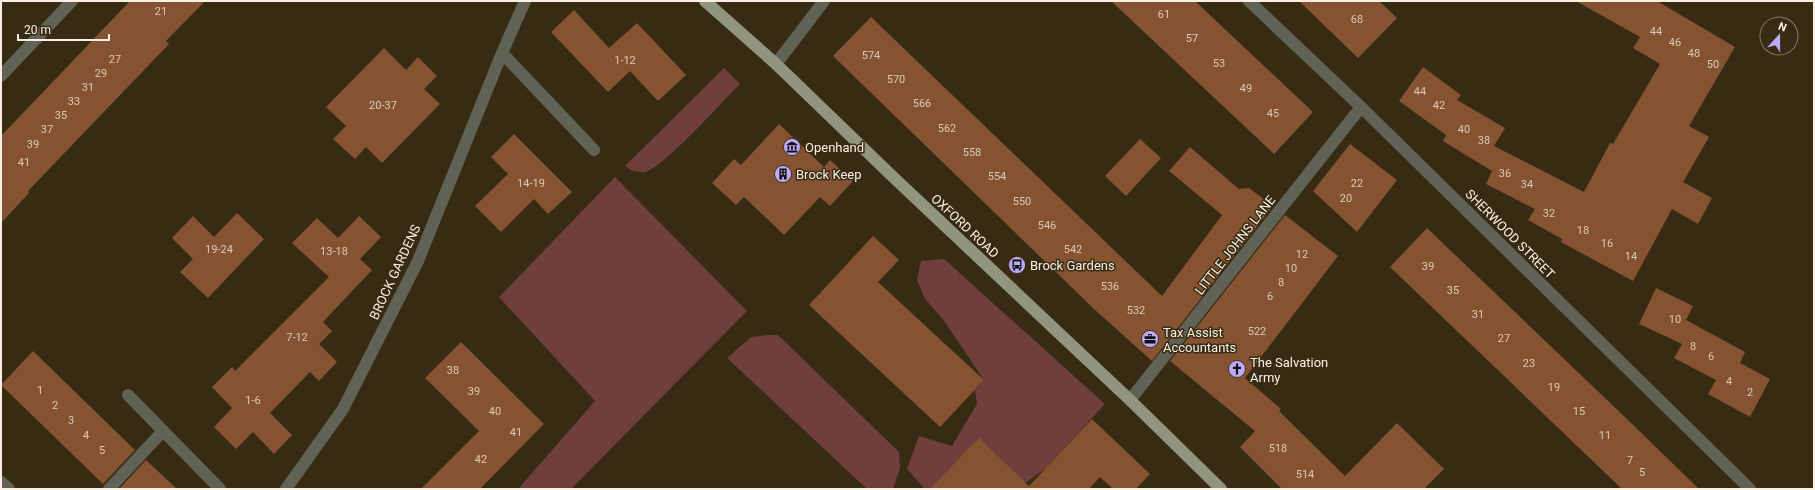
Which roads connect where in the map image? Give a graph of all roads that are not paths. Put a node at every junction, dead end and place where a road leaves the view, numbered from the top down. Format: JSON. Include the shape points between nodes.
{"nodes":[{"id":1,"x":72,"y":1,"type":"edge"},
{"id":2,"x":525,"y":1,"type":"edge"},
{"id":3,"x":705,"y":1,"type":"edge"},
{"id":4,"x":824,"y":1,"type":"edge"},
{"id":5,"x":1248,"y":1,"type":"edge"},
{"id":6,"x":502,"y":53,"type":"junction"},
{"id":7,"x":776,"y":64,"type":"junction"},
{"id":8,"x":1,"y":76,"type":"edge"},
{"id":9,"x":1361,"y":107,"type":"junction"},
{"id":10,"x":594,"y":150,"type":"dead end"},
{"id":11,"x":128,"y":395,"type":"dead end"},
{"id":12,"x":1130,"y":400,"type":"junction"},
{"id":13,"x":162,"y":432,"type":"junction"},
{"id":14,"x":1,"y":482,"type":"edge"},
{"id":15,"x":8,"y":489,"type":"edge"},
{"id":16,"x":109,"y":489,"type":"edge"},
{"id":17,"x":220,"y":489,"type":"edge"},
{"id":18,"x":286,"y":489,"type":"edge"},
{"id":19,"x":1221,"y":489,"type":"edge"},
{"id":20,"x":1750,"y":489,"type":"edge"}],
"edges":[{"from":1,"to":8,"type":"street"},
{"from":2,"to":6,"type":"street","name":"BROCK GARDENS"},
{"from":3,"to":7,"type":"main road","name":"OXFORD ROAD"},
{"from":4,"to":7,"type":"street"},
{"from":5,"to":9,"type":"street","name":"SHERWOOD STREET"},
{"from":6,"to":10,"type":"street"},
{"from":6,"to":18,"type":"street","name":"BROCK GARDENS","via":[[418,262],[343,409]]},
{"from":7,"to":12,"type":"main road","name":"OXFORD ROAD","via":[[890,175]]},
{"from":9,"to":12,"type":"street","name":"LITTLE JOHNS LANE"},
{"from":9,"to":20,"type":"street","name":"SHERWOOD STREET"},
{"from":11,"to":13,"type":"street"},
{"from":12,"to":19,"type":"main road","name":"OXFORD ROAD"},
{"from":13,"to":16,"type":"street"},
{"from":13,"to":17,"type":"street"},
{"from":14,"to":15,"type":"street"}]}
